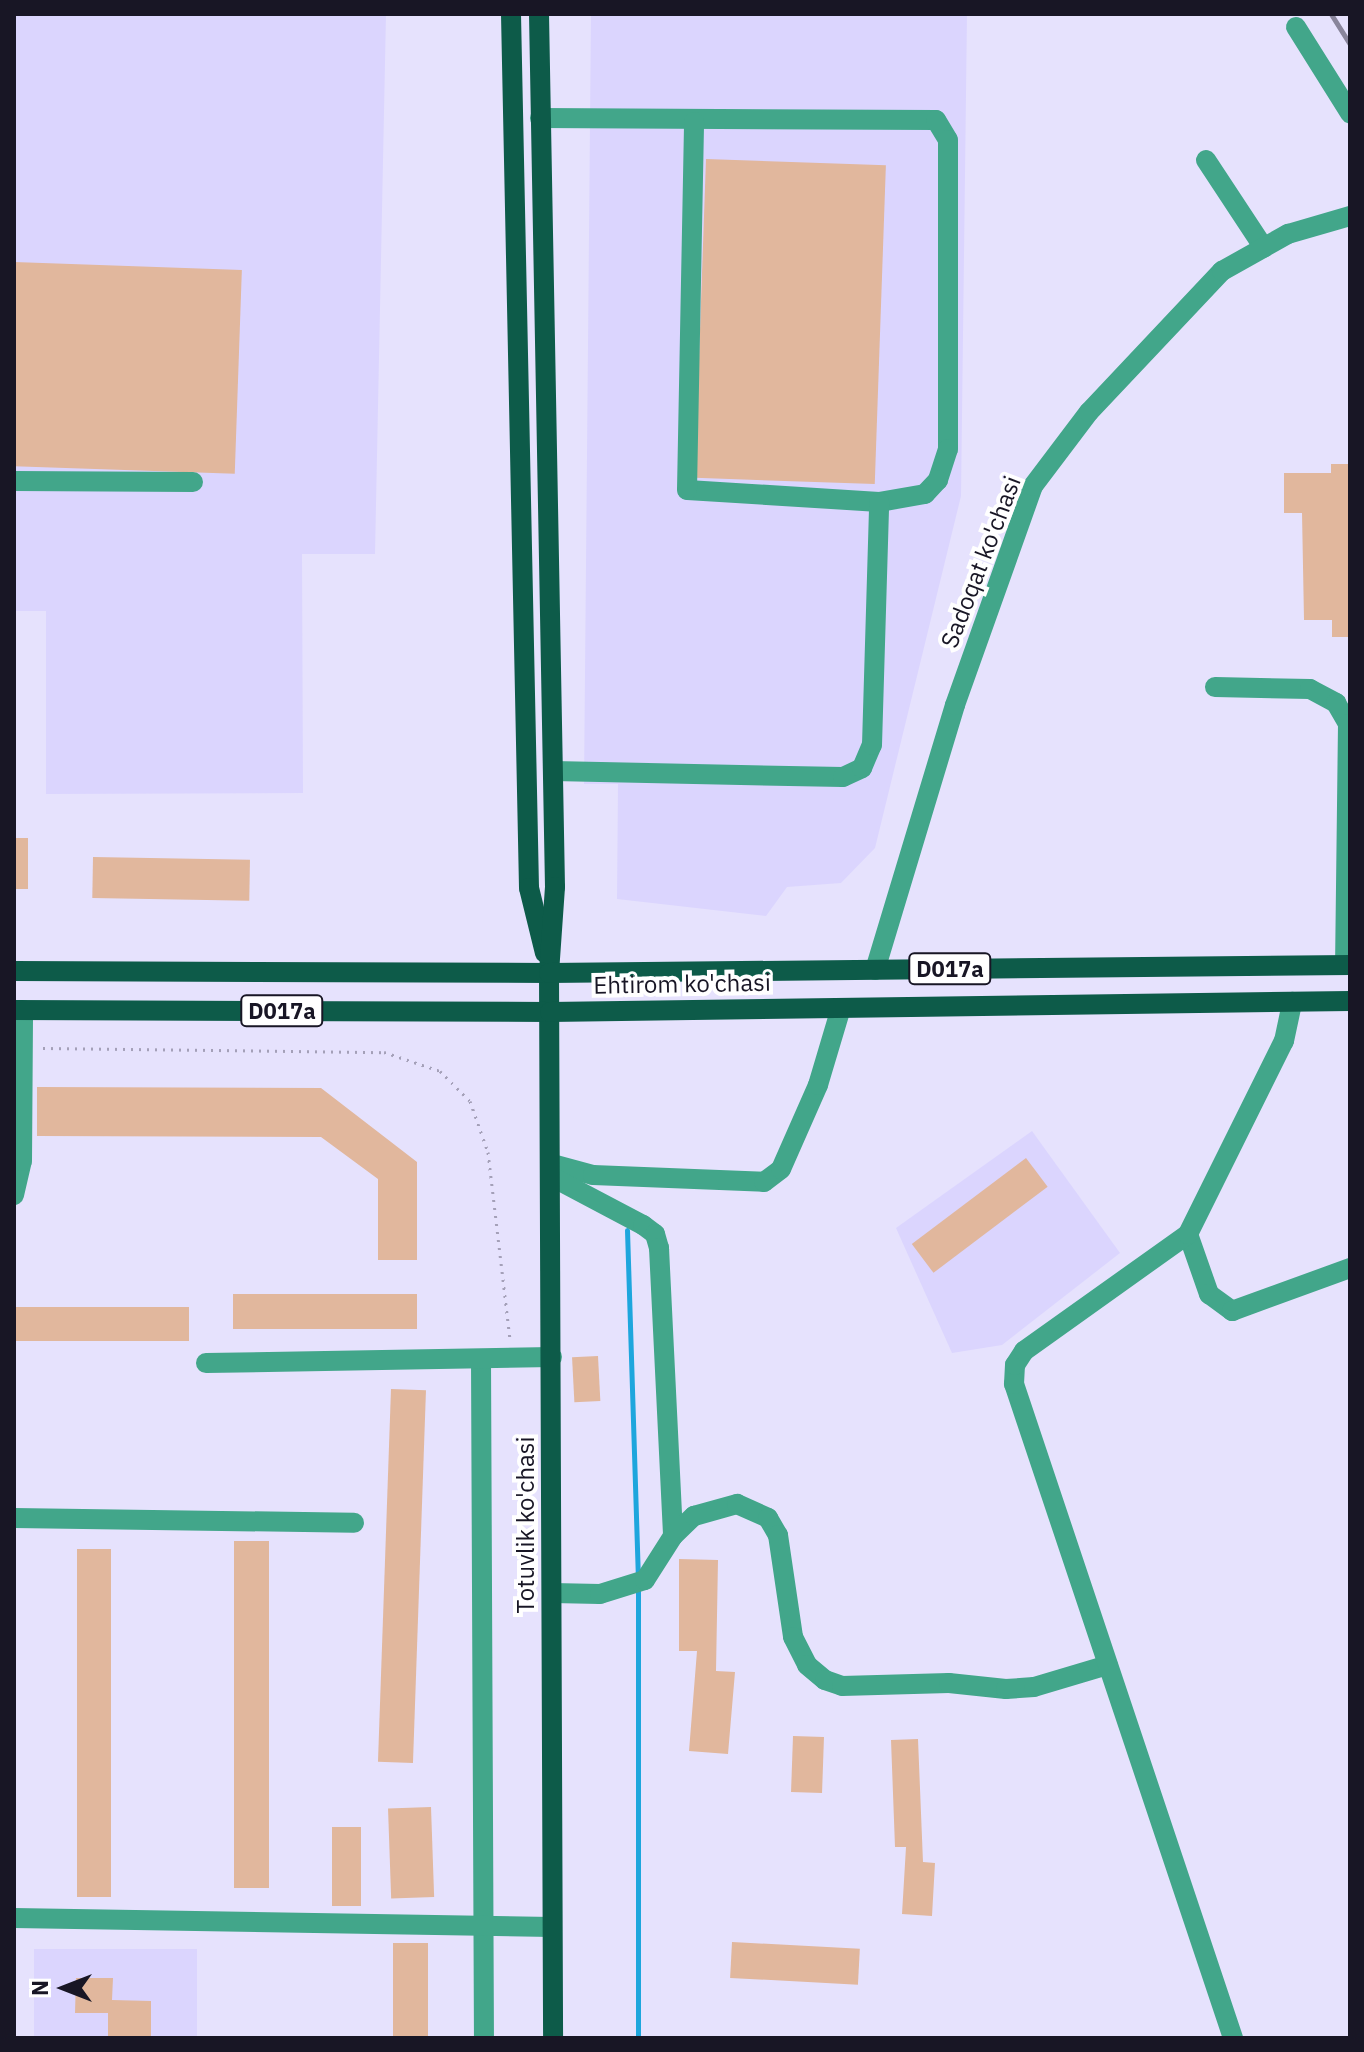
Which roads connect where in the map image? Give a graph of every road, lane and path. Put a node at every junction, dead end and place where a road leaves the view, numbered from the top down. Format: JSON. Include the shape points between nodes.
{"nodes":[{"id":1,"x":511,"y":14,"type":"edge"},
{"id":2,"x":539,"y":14,"type":"edge"},
{"id":3,"x":1296,"y":27,"type":"dead end"},
{"id":4,"x":1350,"y":113,"type":"edge"},
{"id":5,"x":540,"y":118,"type":"junction"},
{"id":6,"x":694,"y":122,"type":"junction"},
{"id":7,"x":1206,"y":160,"type":"dead end"},
{"id":8,"x":1350,"y":216,"type":"edge"},
{"id":9,"x":1264,"y":248,"type":"junction"},
{"id":10,"x":14,"y":481,"type":"edge"},
{"id":11,"x":193,"y":482,"type":"dead end"},
{"id":12,"x":879,"y":502,"type":"junction"},
{"id":13,"x":1215,"y":687,"type":"dead end"},
{"id":14,"x":553,"y":771,"type":"junction"},
{"id":15,"x":1348,"y":965,"type":"edge"},
{"id":16,"x":875,"y":970,"type":"junction"},
{"id":17,"x":14,"y":971,"type":"edge"},
{"id":18,"x":549,"y":973,"type":"junction"},
{"id":19,"x":1350,"y":1001,"type":"edge"},
{"id":20,"x":1292,"y":1002,"type":"junction"},
{"id":21,"x":841,"y":1008,"type":"junction"},
{"id":22,"x":19,"y":1010,"type":"edge"},
{"id":23,"x":550,"y":1012,"type":"junction"},
{"id":24,"x":23,"y":1047,"type":"junction"},
{"id":25,"x":552,"y":1170,"type":"junction"},
{"id":26,"x":14,"y":1195,"type":"edge"},
{"id":27,"x":1188,"y":1234,"type":"junction"},
{"id":28,"x":1350,"y":1268,"type":"edge"},
{"id":29,"x":552,"y":1357,"type":"junction"},
{"id":30,"x":512,"y":1358,"type":"junction"},
{"id":31,"x":481,"y":1359,"type":"junction"},
{"id":32,"x":206,"y":1363,"type":"dead end"},
{"id":33,"x":14,"y":1518,"type":"edge"},
{"id":34,"x":354,"y":1523,"type":"dead end"},
{"id":35,"x":673,"y":1536,"type":"junction"},
{"id":36,"x":552,"y":1593,"type":"junction"},
{"id":37,"x":1108,"y":1665,"type":"junction"},
{"id":38,"x":14,"y":1918,"type":"edge"},
{"id":39,"x":484,"y":1926,"type":"junction"},
{"id":40,"x":552,"y":1927,"type":"junction"},
{"id":41,"x":484,"y":2038,"type":"edge"},
{"id":42,"x":553,"y":2038,"type":"edge"},
{"id":43,"x":1233,"y":2038,"type":"edge"}],
"edges":[{"from":1,"to":18,"type":"main road","via":[[529,888]]},
{"from":2,"to":5,"type":"main road"},
{"from":3,"to":4,"type":"street"},
{"from":5,"to":6,"type":"street"},
{"from":5,"to":14,"type":"main road"},
{"from":6,"to":12,"type":"street","via":[[687,490]]},
{"from":6,"to":12,"type":"street","via":[[936,120],[948,140],[948,449],[938,480],[925,494]]},
{"from":7,"to":9,"type":"street"},
{"from":8,"to":9,"type":"street","name":"Sadoqat ko'chasi","via":[[1288,234]]},
{"from":9,"to":16,"type":"street","name":"Sadoqat ko'chasi","via":[[1222,271],[1089,412],[1033,486],[955,705]]},
{"from":10,"to":11,"type":"street"},
{"from":12,"to":14,"type":"street","via":[[872,745],[862,768],[843,777]]},
{"from":13,"to":15,"type":"street","via":[[1310,689],[1336,703],[1348,724]]},
{"from":14,"to":18,"type":"main road","via":[[555,887]]},
{"from":15,"to":16,"type":"main road","name":"Ehtirom ko'chasi","number":"D017a"},
{"from":16,"to":18,"type":"main road","name":"Ehtirom ko'chasi","number":"D017a"},
{"from":17,"to":18,"type":"main road","name":"Ehtirom ko'chasi","number":"D017a"},
{"from":18,"to":23,"type":"main road","name":"Totuvlik ko'chasi"},
{"from":19,"to":20,"type":"main road","name":"Ehtirom ko'chasi","number":"D017a"},
{"from":20,"to":21,"type":"main road","name":"Ehtirom ko'chasi","number":"D017a"},
{"from":20,"to":27,"type":"street","via":[[1284,1041]]},
{"from":21,"to":23,"type":"main road","name":"Ehtirom ko'chasi","number":"D017a"},
{"from":21,"to":25,"type":"street","via":[[818,1085],[781,1169],[764,1182]]},
{"from":22,"to":23,"type":"main road","name":"Ehtirom ko'chasi","number":"D017a"},
{"from":22,"to":24,"type":"street"},
{"from":23,"to":25,"type":"main road","name":"Totuvlik ko'chasi"},
{"from":24,"to":26,"type":"street","via":[[22,1161]]},
{"from":24,"to":30,"type":"path","via":[[384,1052],[440,1071],[470,1101],[488,1152]]},
{"from":25,"to":29,"type":"main road","name":"Totuvlik ko'chasi"},
{"from":25,"to":35,"type":"street","via":[[655,1234]]},
{"from":27,"to":28,"type":"street","via":[[1209,1294],[1232,1311]]},
{"from":27,"to":37,"type":"street","via":[[1024,1351],[1015,1365],[1014,1384]]},
{"from":29,"to":30,"type":"street"},
{"from":29,"to":36,"type":"main road","name":"Totuvlik ko'chasi"},
{"from":30,"to":31,"type":"street"},
{"from":31,"to":32,"type":"street"},
{"from":31,"to":39,"type":"street"},
{"from":33,"to":34,"type":"street"},
{"from":35,"to":36,"type":"street","via":[[638,1582],[600,1594]]},
{"from":35,"to":37,"type":"street","via":[[714,1507],[737,1504],[768,1518],[785,1565],[793,1637],[807,1665],[842,1686],[1034,1687]]},
{"from":36,"to":40,"type":"main road","name":"Totuvlik ko'chasi"},
{"from":37,"to":43,"type":"street"},
{"from":38,"to":39,"type":"street"},
{"from":39,"to":40,"type":"street"},
{"from":39,"to":41,"type":"street"},
{"from":40,"to":42,"type":"main road","name":"Totuvlik ko'chasi"}]}
